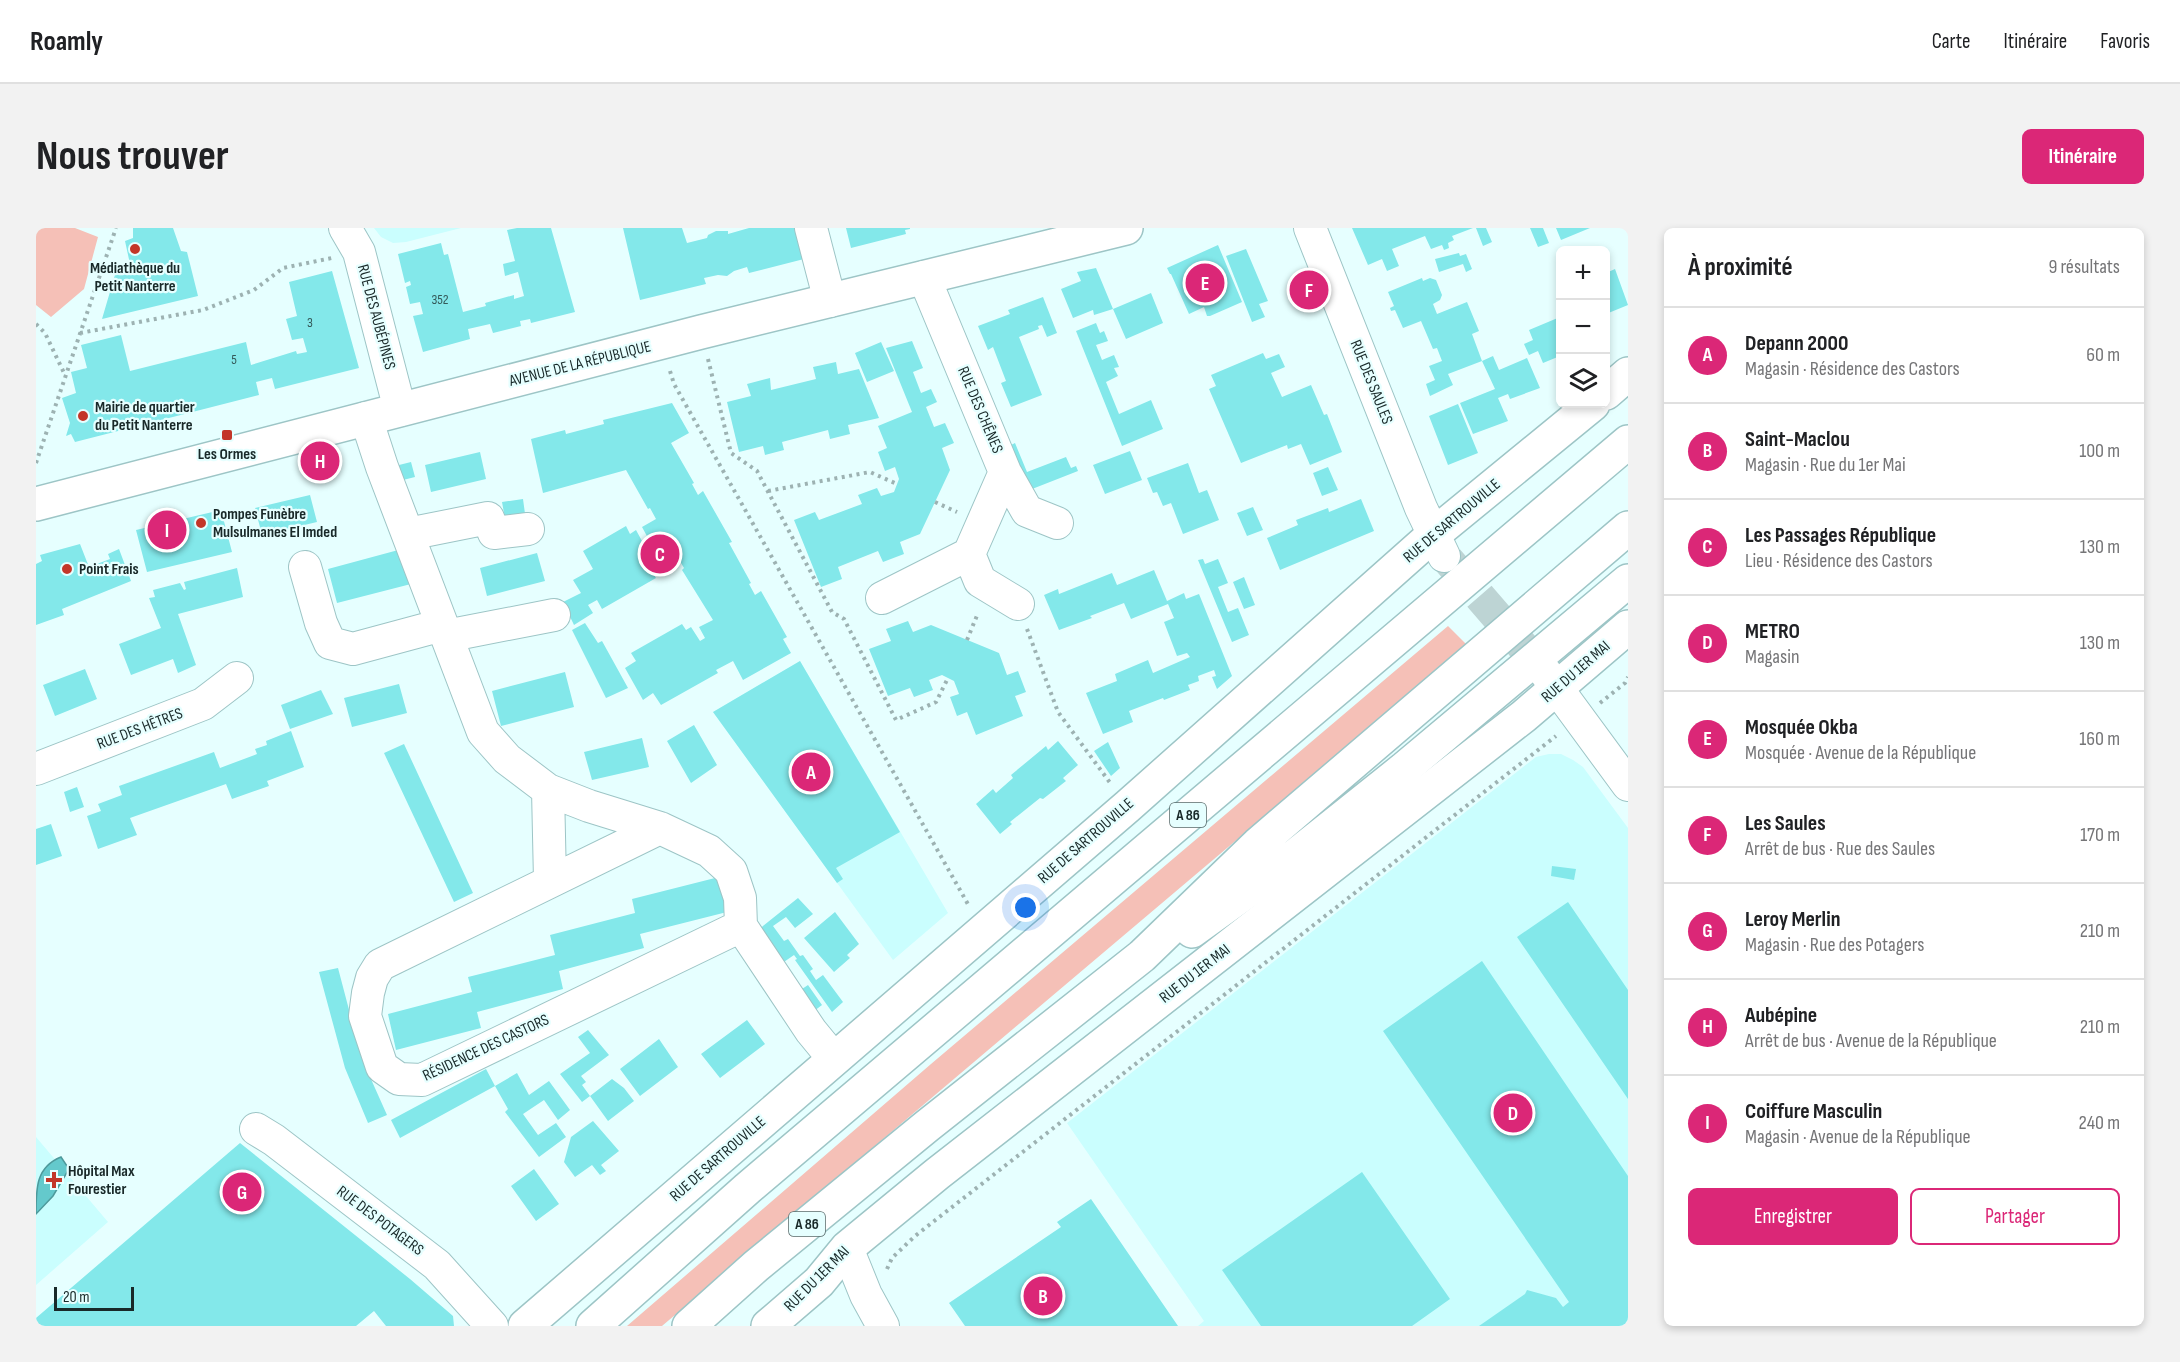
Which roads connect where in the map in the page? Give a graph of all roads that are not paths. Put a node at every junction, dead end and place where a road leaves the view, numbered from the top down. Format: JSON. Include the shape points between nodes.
{"nodes":[{"id":1,"x":811,"y":228,"type":"edge"},
{"id":2,"x":1126,"y":228,"type":"edge"},
{"id":3,"x":1310,"y":228,"type":"edge"},
{"id":4,"x":352,"y":240,"type":"edge"},
{"id":5,"x":924,"y":277,"type":"junction"},
{"id":6,"x":830,"y":301,"type":"junction"},
{"id":7,"x":1628,"y":374,"type":"edge"},
{"id":8,"x":1610,"y":389,"type":"edge"},
{"id":9,"x":1589,"y":408,"type":"edge"},
{"id":10,"x":400,"y":410,"type":"junction"},
{"id":11,"x":366,"y":418,"type":"junction"},
{"id":12,"x":1628,"y":442,"type":"edge"},
{"id":13,"x":1005,"y":472,"type":"junction"},
{"id":14,"x":36,"y":504,"type":"edge"},
{"id":15,"x":1057,"y":523,"type":"dead end"},
{"id":16,"x":1628,"y":528,"type":"edge"},
{"id":17,"x":528,"y":529,"type":"dead end"},
{"id":18,"x":408,"y":534,"type":"junction"},
{"id":19,"x":1439,"y":546,"type":"junction"},
{"id":20,"x":969,"y":554,"type":"junction"},
{"id":21,"x":305,"y":567,"type":"dead end"},
{"id":22,"x":1628,"y":581,"type":"edge"},
{"id":23,"x":882,"y":598,"type":"dead end"},
{"id":24,"x":1018,"y":604,"type":"road end"},
{"id":25,"x":554,"y":615,"type":"dead end"},
{"id":26,"x":1628,"y":627,"type":"edge"},
{"id":27,"x":444,"y":630,"type":"junction"},
{"id":28,"x":237,"y":678,"type":"dead end"},
{"id":29,"x":1551,"y":681,"type":"junction"},
{"id":30,"x":37,"y":765,"type":"edge"},
{"id":31,"x":1628,"y":785,"type":"edge"},
{"id":32,"x":548,"y":790,"type":"junction"},
{"id":33,"x":660,"y":828,"type":"junction"},
{"id":34,"x":550,"y":881,"type":"junction"},
{"id":35,"x":741,"y":926,"type":"junction"},
{"id":36,"x":1142,"y":956,"type":"junction"},
{"id":37,"x":834,"y":1059,"type":"junction"},
{"id":38,"x":256,"y":1129,"type":"dead end"},
{"id":39,"x":847,"y":1248,"type":"junction"},
{"id":40,"x":492,"y":1326,"type":"edge"},
{"id":41,"x":525,"y":1326,"type":"edge"},
{"id":42,"x":593,"y":1326,"type":"edge"},
{"id":43,"x":689,"y":1326,"type":"edge"},
{"id":44,"x":768,"y":1326,"type":"edge"},
{"id":45,"x":883,"y":1326,"type":"edge"}],
"edges":[{"from":1,"to":6,"type":"street"},
{"from":2,"to":5,"type":"main road","name":"AVENUE DE LA RÉPUBLIQUE"},
{"from":3,"to":19,"type":"street","name":"RUE DES SAULES"},
{"from":4,"to":10,"type":"street","name":"RUE DES AUBÉPINES"},
{"from":5,"to":6,"type":"main road","name":"AVENUE DE LA RÉPUBLIQUE"},
{"from":5,"to":13,"type":"street","name":"RUE DES CHÊNES"},
{"from":6,"to":10,"type":"main road","name":"AVENUE DE LA RÉPUBLIQUE"},
{"from":7,"to":8,"type":"main road"},
{"from":9,"to":19,"type":"main road","name":"RUE DE SARTROUVILLE"},
{"from":10,"to":11,"type":"main road","name":"AVENUE DE LA RÉPUBLIQUE"},
{"from":11,"to":14,"type":"main road","name":"AVENUE DE LA RÉPUBLIQUE"},
{"from":11,"to":18,"type":"street"},
{"from":12,"to":42,"type":"main road","number":"A 86","via":[[748,1188]]},
{"from":13,"to":15,"type":"street","name":"RUE DES CHÊNES","via":[[1027,512]]},
{"from":13,"to":20,"type":"street"},
{"from":16,"to":36,"type":"main road","number":"A 86","via":[[1258,844]]},
{"from":17,"to":18,"type":"street","via":[[494,533],[488,518]]},
{"from":18,"to":27,"type":"street"},
{"from":19,"to":37,"type":"main road","name":"RUE DE SARTROUVILLE"},
{"from":20,"to":23,"type":"street"},
{"from":20,"to":24,"type":"street","via":[[980,581]]},
{"from":21,"to":27,"type":"street","via":[[330,643],[353,649]]},
{"from":22,"to":36,"type":"main road","via":[[1290,860],[1186,936]]},
{"from":25,"to":27,"type":"street"},
{"from":26,"to":29,"type":"main road","name":"RUE DU 1ER MAI"},
{"from":27,"to":32,"type":"street","via":[[483,732],[507,759]]},
{"from":28,"to":30,"type":"street","name":"RUE DES HÊTRES","via":[[204,704]]},
{"from":29,"to":31,"type":"street"},
{"from":29,"to":39,"type":"main road","name":"RUE DU 1ER MAI"},
{"from":32,"to":33,"type":"street"},
{"from":32,"to":34,"type":"street"},
{"from":33,"to":34,"type":"street","name":"RÉSIDENCE DES CASTORS"},
{"from":33,"to":35,"type":"street","via":[[709,852],[731,871],[740,898]]},
{"from":34,"to":35,"type":"street","name":"RÉSIDENCE DES CASTORS","via":[[380,964],[370,986],[365,1016],[382,1067],[399,1079],[422,1080]]},
{"from":35,"to":37,"type":"street"},
{"from":36,"to":43,"type":"main road","number":"A 86","via":[[909,1140]]},
{"from":37,"to":41,"type":"main road","name":"RUE DE SARTROUVILLE"},
{"from":38,"to":40,"type":"street","name":"RUE DES POTAGERS","via":[[437,1264]]},
{"from":39,"to":44,"type":"main road","name":"RUE DU 1ER MAI","via":[[819,1282]]},
{"from":39,"to":45,"type":"street"}]}
